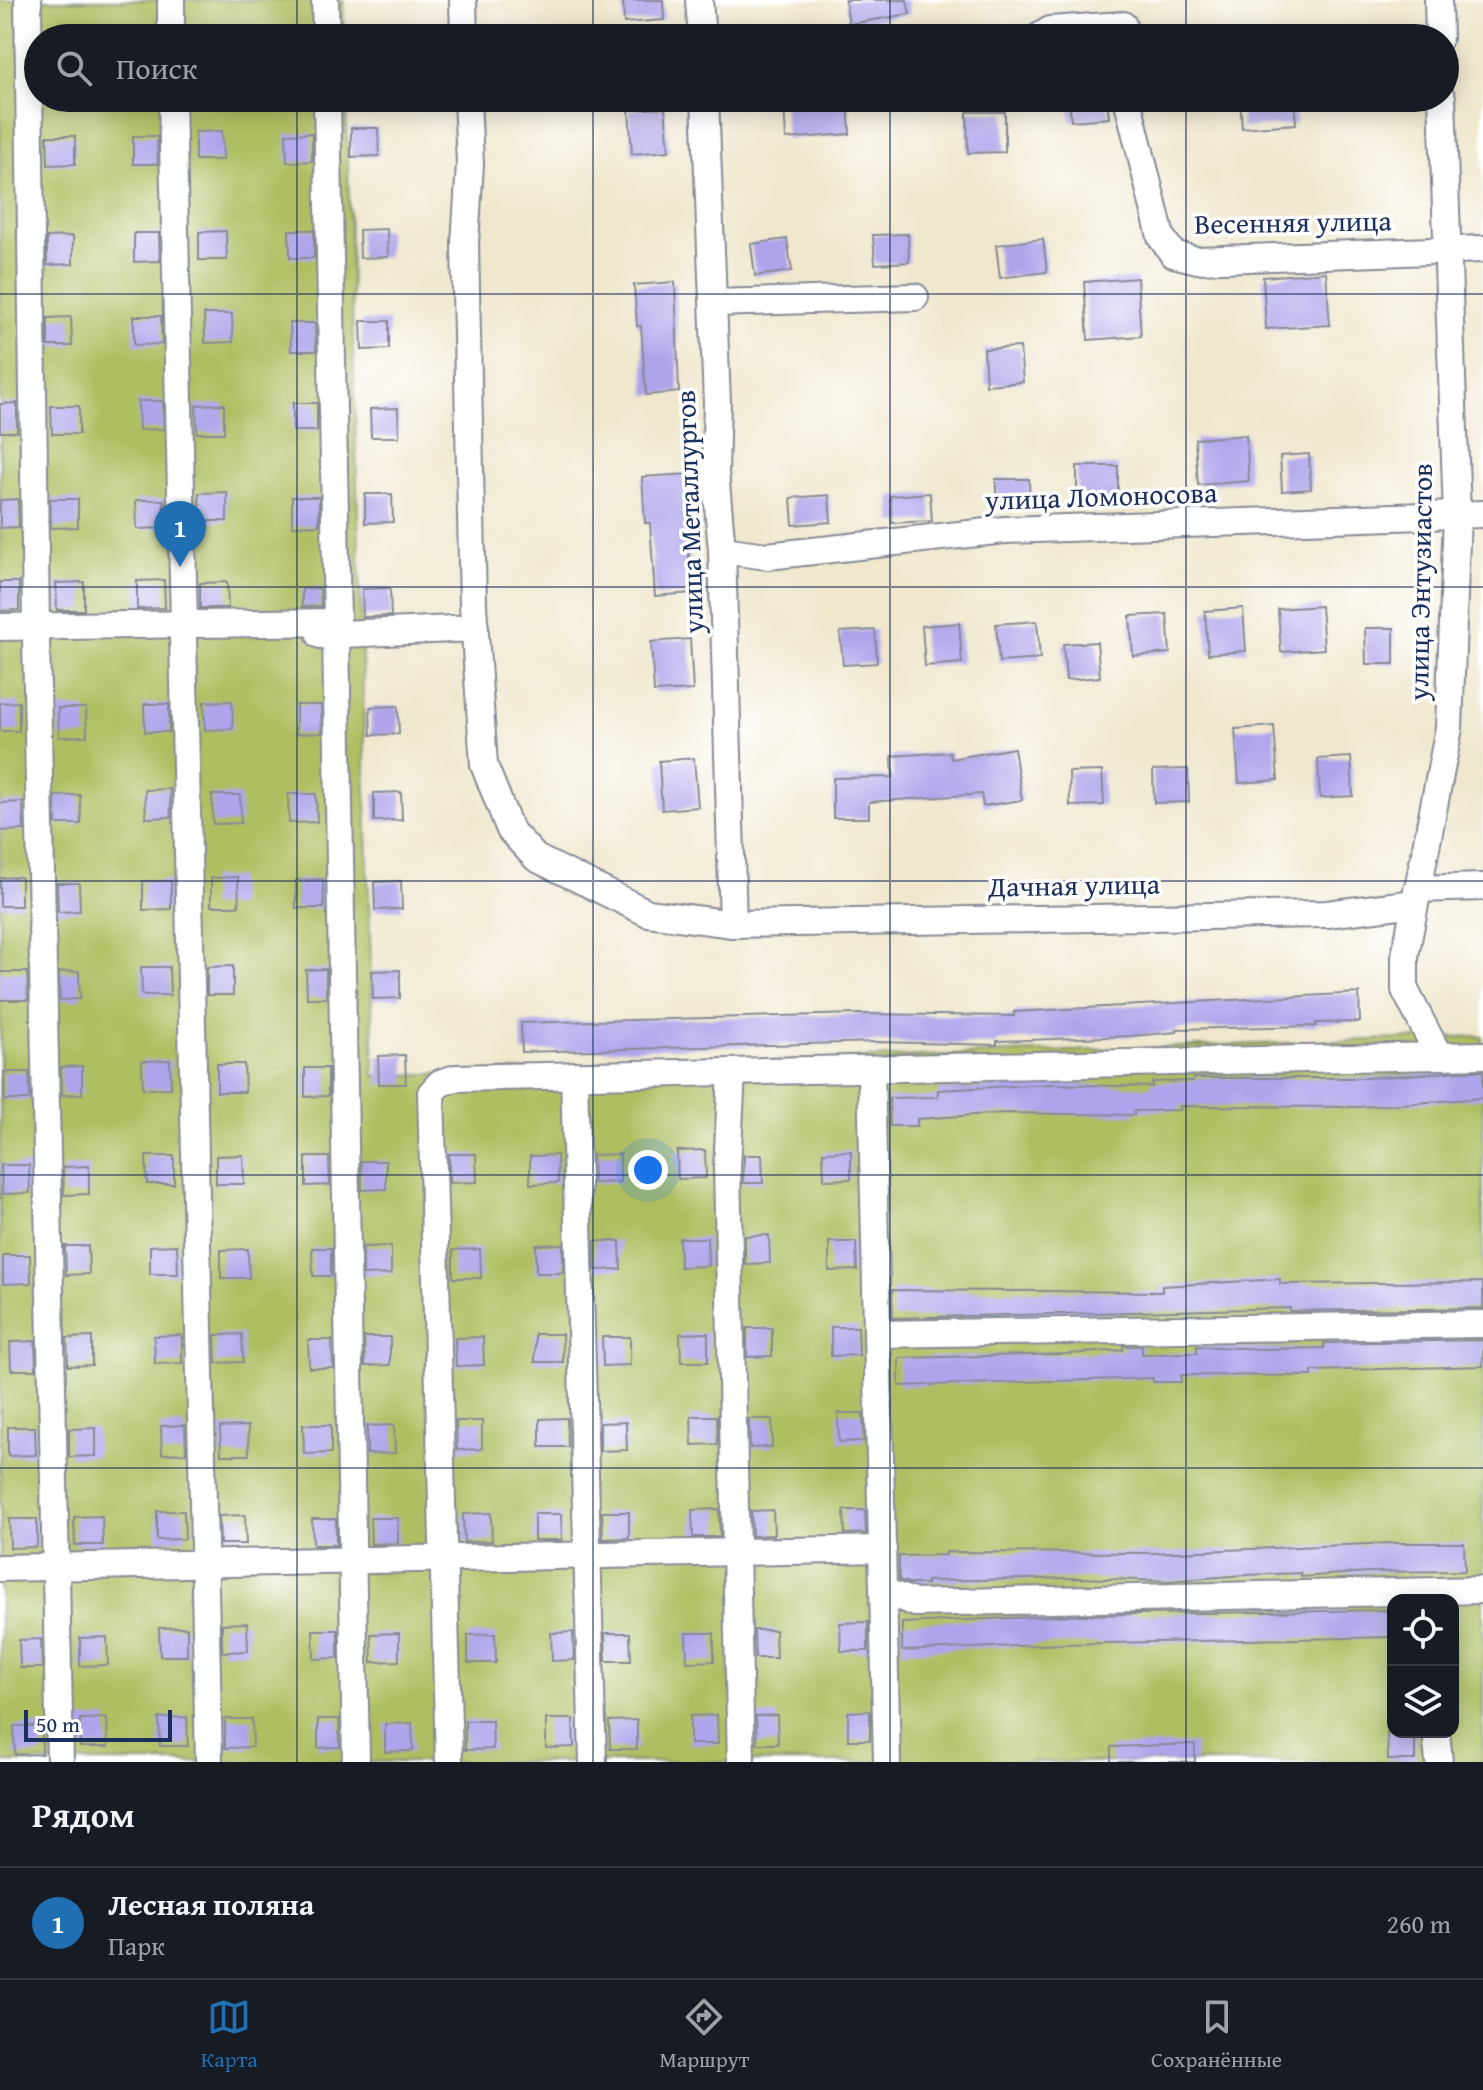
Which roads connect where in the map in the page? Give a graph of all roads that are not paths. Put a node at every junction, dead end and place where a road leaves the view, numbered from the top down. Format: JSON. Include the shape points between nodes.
{"nodes":[{"id":1,"x":28,"y":0,"type":"edge"},
{"id":2,"x":171,"y":0,"type":"edge"},
{"id":3,"x":325,"y":0,"type":"edge"},
{"id":4,"x":463,"y":0,"type":"edge"},
{"id":5,"x":699,"y":0,"type":"edge"},
{"id":6,"x":1438,"y":0,"type":"edge"},
{"id":7,"x":1123,"y":21,"type":"edge"},
{"id":8,"x":28,"y":24,"type":"edge"},
{"id":9,"x":171,"y":24,"type":"edge"},
{"id":10,"x":326,"y":24,"type":"edge"},
{"id":11,"x":464,"y":24,"type":"edge"},
{"id":12,"x":701,"y":24,"type":"edge"},
{"id":13,"x":1099,"y":24,"type":"edge"},
{"id":14,"x":1439,"y":24,"type":"edge"},
{"id":15,"x":29,"y":112,"type":"edge"},
{"id":16,"x":172,"y":112,"type":"edge"},
{"id":17,"x":327,"y":112,"type":"edge"},
{"id":18,"x":468,"y":112,"type":"edge"},
{"id":19,"x":706,"y":112,"type":"edge"},
{"id":20,"x":1130,"y":112,"type":"edge"},
{"id":21,"x":1443,"y":112,"type":"edge"},
{"id":22,"x":1483,"y":249,"type":"edge"},
{"id":23,"x":1450,"y":250,"type":"junction"},
{"id":24,"x":915,"y":297,"type":"dead end"},
{"id":25,"x":714,"y":303,"type":"junction"},
{"id":26,"x":1483,"y":514,"type":"edge"},
{"id":27,"x":1457,"y":515,"type":"junction"},
{"id":28,"x":722,"y":550,"type":"junction"},
{"id":29,"x":0,"y":627,"type":"edge"},
{"id":30,"x":475,"y":628,"type":"junction"},
{"id":31,"x":184,"y":631,"type":"junction"},
{"id":32,"x":36,"y":633,"type":"junction"},
{"id":33,"x":336,"y":635,"type":"junction"},
{"id":34,"x":0,"y":640,"type":"edge"},
{"id":35,"x":1483,"y":887,"type":"edge"},
{"id":36,"x":1416,"y":896,"type":"junction"},
{"id":37,"x":733,"y":924,"type":"junction"},
{"id":38,"x":1483,"y":1055,"type":"edge"},
{"id":39,"x":1439,"y":1056,"type":"junction"},
{"id":40,"x":871,"y":1069,"type":"junction"},
{"id":41,"x":732,"y":1072,"type":"junction"},
{"id":42,"x":574,"y":1075,"type":"junction"},
{"id":43,"x":1483,"y":1324,"type":"edge"},
{"id":44,"x":879,"y":1334,"type":"junction"},
{"id":45,"x":883,"y":1549,"type":"junction"},
{"id":46,"x":736,"y":1552,"type":"junction"},
{"id":47,"x":589,"y":1555,"type":"junction"},
{"id":48,"x":443,"y":1559,"type":"junction"},
{"id":49,"x":353,"y":1561,"type":"junction"},
{"id":50,"x":206,"y":1564,"type":"junction"},
{"id":51,"x":53,"y":1567,"type":"junction"},
{"id":52,"x":0,"y":1568,"type":"edge"},
{"id":53,"x":1483,"y":1590,"type":"edge"},
{"id":54,"x":884,"y":1591,"type":"junction"},
{"id":55,"x":1444,"y":1594,"type":"edge"},
{"id":56,"x":1387,"y":1597,"type":"edge"},
{"id":57,"x":1437,"y":1738,"type":"edge"},
{"id":58,"x":60,"y":1762,"type":"edge"},
{"id":59,"x":209,"y":1762,"type":"edge"},
{"id":60,"x":356,"y":1762,"type":"edge"},
{"id":61,"x":449,"y":1762,"type":"edge"},
{"id":62,"x":593,"y":1762,"type":"edge"},
{"id":63,"x":741,"y":1762,"type":"edge"},
{"id":64,"x":887,"y":1762,"type":"edge"},
{"id":65,"x":1439,"y":1762,"type":"edge"}],
"edges":[{"from":1,"to":8,"type":"street"},
{"from":2,"to":9,"type":"street"},
{"from":3,"to":10,"type":"street"},
{"from":4,"to":11,"type":"street"},
{"from":5,"to":12,"type":"street"},
{"from":6,"to":14,"type":"street"},
{"from":7,"to":13,"type":"street"},
{"from":15,"to":32,"type":"street"},
{"from":16,"to":31,"type":"street"},
{"from":17,"to":31,"type":"street","via":[[337,622]]},
{"from":18,"to":30,"type":"street","name":"Дачная улица","via":[[465,244]]},
{"from":19,"to":25,"type":"street","name":"улица Металлургов"},
{"from":20,"to":23,"type":"street","name":"Весенняя улица","via":[[1161,237],[1173,254],[1197,260]]},
{"from":21,"to":23,"type":"street","name":"улица Энтузиастов"},
{"from":22,"to":23,"type":"street","name":"Весенняя улица"},
{"from":23,"to":27,"type":"street","name":"улица Энтузиастов"},
{"from":24,"to":25,"type":"street"},
{"from":25,"to":28,"type":"street","name":"улица Металлургов","via":[[715,471]]},
{"from":26,"to":27,"type":"street","name":"улица Ломоносова"},
{"from":27,"to":28,"type":"street","name":"улица Ломоносова","via":[[1005,530],[767,556]]},
{"from":27,"to":36,"type":"street","name":"улица Энтузиастов","via":[[1449,728]]},
{"from":28,"to":37,"type":"street","name":"улица Металлургов"},
{"from":29,"to":32,"type":"street"},
{"from":30,"to":33,"type":"street"},
{"from":30,"to":37,"type":"street","name":"Дачная улица","via":[[484,765],[510,830],[536,858],[648,913]]},
{"from":31,"to":32,"type":"street"},
{"from":31,"to":33,"type":"street"},
{"from":31,"to":50,"type":"street"},
{"from":32,"to":34,"type":"street"},
{"from":32,"to":51,"type":"street"},
{"from":33,"to":49,"type":"street"},
{"from":35,"to":36,"type":"street","name":"Дачная улица"},
{"from":36,"to":37,"type":"street","name":"Дачная улица","via":[[1327,914]]},
{"from":36,"to":39,"type":"street","name":"улица Энтузиастов","via":[[1405,990]]},
{"from":38,"to":39,"type":"street"},
{"from":39,"to":40,"type":"street"},
{"from":40,"to":41,"type":"street"},
{"from":40,"to":44,"type":"street"},
{"from":41,"to":42,"type":"street"},
{"from":41,"to":46,"type":"street","via":[[727,1168]]},
{"from":42,"to":47,"type":"street"},
{"from":42,"to":48,"type":"street","via":[[456,1078],[431,1093]]},
{"from":43,"to":44,"type":"street"},
{"from":44,"to":45,"type":"street"},
{"from":45,"to":46,"type":"street"},
{"from":45,"to":54,"type":"street"},
{"from":46,"to":47,"type":"street"},
{"from":46,"to":63,"type":"street"},
{"from":47,"to":48,"type":"street"},
{"from":47,"to":62,"type":"street"},
{"from":48,"to":49,"type":"street"},
{"from":48,"to":61,"type":"street"},
{"from":49,"to":50,"type":"street"},
{"from":49,"to":60,"type":"street"},
{"from":50,"to":51,"type":"street"},
{"from":50,"to":59,"type":"street"},
{"from":51,"to":52,"type":"street"},
{"from":51,"to":58,"type":"street"},
{"from":53,"to":55,"type":"street"},
{"from":54,"to":56,"type":"street","via":[[915,1603]]},
{"from":54,"to":64,"type":"street"},
{"from":57,"to":65,"type":"street"}]}
